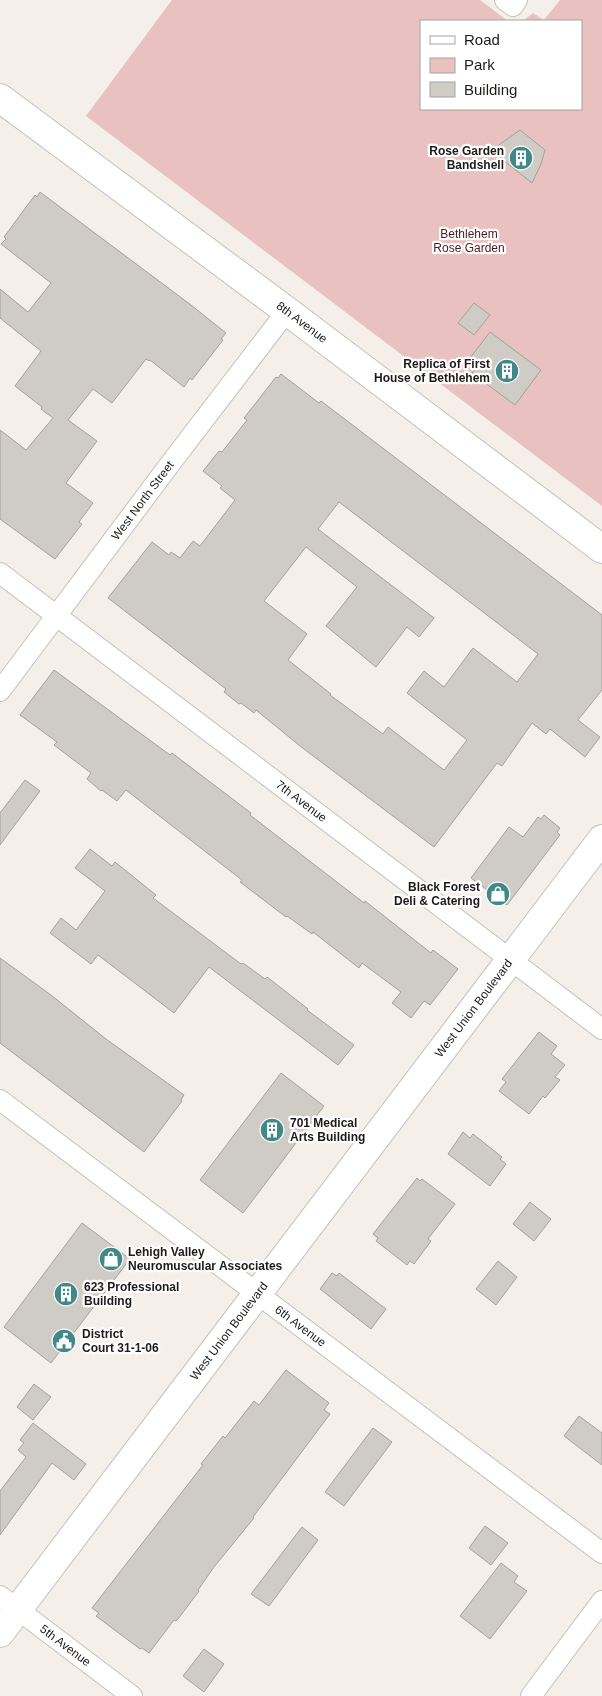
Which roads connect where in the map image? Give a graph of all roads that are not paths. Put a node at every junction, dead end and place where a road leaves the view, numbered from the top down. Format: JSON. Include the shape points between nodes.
{"nodes":[{"id":1,"x":0,"y":98,"type":"edge"},
{"id":2,"x":287,"y":312,"type":"junction"},
{"id":3,"x":602,"y":549,"type":"edge"},
{"id":4,"x":0,"y":573,"type":"edge"},
{"id":5,"x":56,"y":615,"type":"junction"},
{"id":6,"x":0,"y":691,"type":"edge"},
{"id":7,"x":602,"y":839,"type":"edge"},
{"id":8,"x":510,"y":959,"type":"junction"},
{"id":9,"x":602,"y":1029,"type":"edge"},
{"id":10,"x":0,"y":1100,"type":"edge"},
{"id":11,"x":257,"y":1294,"type":"junction"},
{"id":12,"x":602,"y":1553,"type":"edge"},
{"id":13,"x":602,"y":1601,"type":"edge"},
{"id":14,"x":9,"y":1603,"type":"edge"},
{"id":15,"x":0,"y":1633,"type":"edge"},
{"id":16,"x":132,"y":1696,"type":"edge"},
{"id":17,"x":530,"y":1696,"type":"edge"}],
"edges":[{"from":1,"to":2,"type":"main road","name":"8th Avenue"},
{"from":2,"to":3,"type":"main road","name":"8th Avenue"},
{"from":2,"to":5,"type":"street","name":"West North Street"},
{"from":4,"to":5,"type":"street","name":"7th Avenue"},
{"from":5,"to":6,"type":"street","name":"West North Street"},
{"from":5,"to":8,"type":"street","name":"7th Avenue"},
{"from":7,"to":8,"type":"main road","name":"West Union Boulevard"},
{"from":8,"to":9,"type":"street","name":"7th Avenue"},
{"from":8,"to":11,"type":"main road","name":"West Union Boulevard"},
{"from":10,"to":11,"type":"street","name":"6th Avenue"},
{"from":11,"to":12,"type":"street","name":"6th Avenue"},
{"from":11,"to":14,"type":"main road","name":"West Union Boulevard"},
{"from":13,"to":17,"type":"street"},
{"from":14,"to":15,"type":"main road","name":"West Union Boulevard"},
{"from":14,"to":16,"type":"street","name":"5th Avenue"}]}
